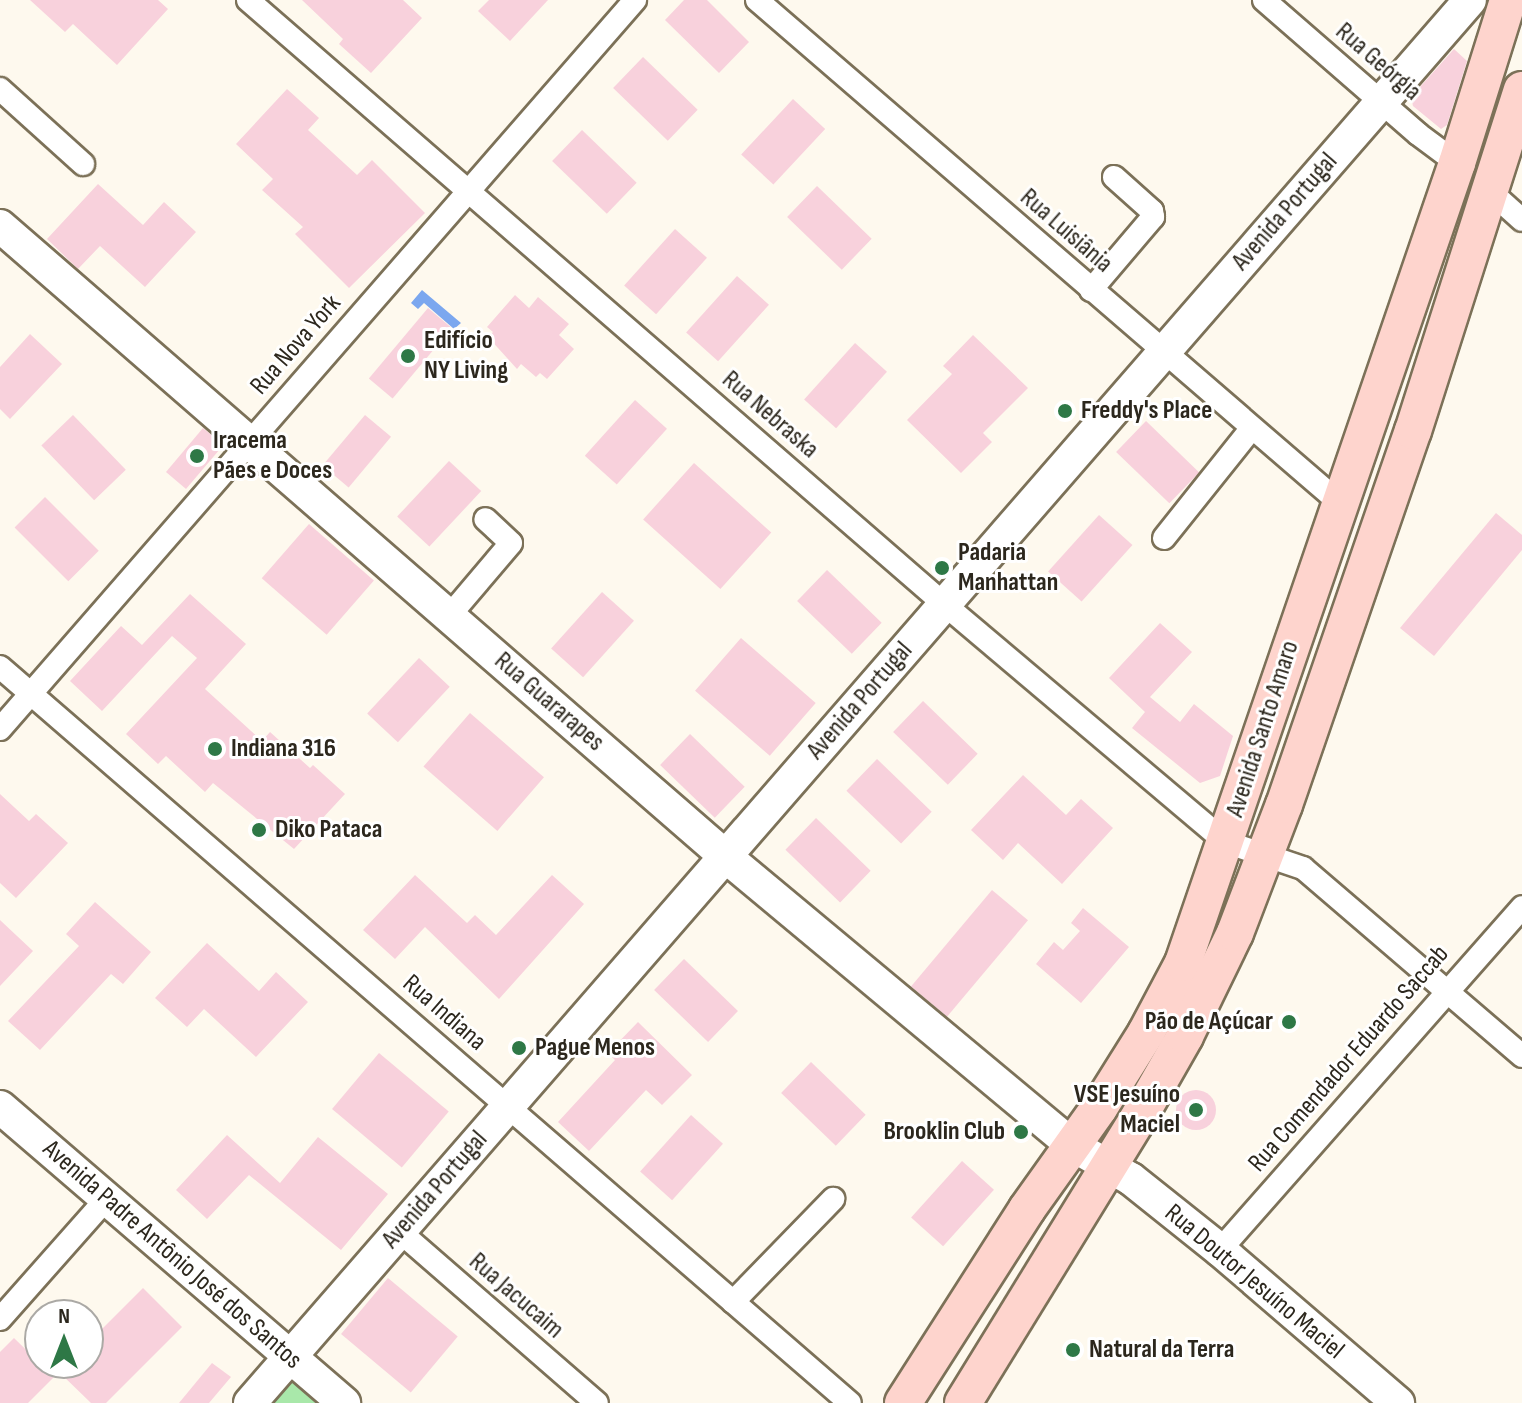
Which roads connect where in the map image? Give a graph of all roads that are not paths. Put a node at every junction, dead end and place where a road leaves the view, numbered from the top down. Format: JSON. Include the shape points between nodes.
{"nodes":[{"id":1,"x":248,"y":0,"type":"edge"},
{"id":2,"x":635,"y":0,"type":"edge"},
{"id":3,"x":757,"y":0,"type":"edge"},
{"id":4,"x":1264,"y":0,"type":"edge"},
{"id":5,"x":1470,"y":0,"type":"edge"},
{"id":6,"x":1508,"y":0,"type":"edge"},
{"id":7,"x":0,"y":89,"type":"edge"},
{"id":8,"x":1522,"y":90,"type":"edge"},
{"id":9,"x":1381,"y":101,"type":"junction"},
{"id":10,"x":1457,"y":163,"type":"junction"},
{"id":11,"x":83,"y":164,"type":"dead end"},
{"id":12,"x":1114,"y":177,"type":"dead end"},
{"id":13,"x":469,"y":191,"type":"junction"},
{"id":14,"x":1492,"y":193,"type":"junction"},
{"id":15,"x":1522,"y":220,"type":"edge"},
{"id":16,"x":0,"y":226,"type":"edge"},
{"id":17,"x":1091,"y":290,"type":"junction"},
{"id":18,"x":1163,"y":354,"type":"junction"},
{"id":19,"x":1251,"y":429,"type":"junction"},
{"id":20,"x":248,"y":442,"type":"junction"},
{"id":21,"x":1340,"y":503,"type":"junction"},
{"id":22,"x":485,"y":519,"type":"dead end"},
{"id":23,"x":1164,"y":538,"type":"dead end"},
{"id":24,"x":944,"y":604,"type":"junction"},
{"id":25,"x":450,"y":615,"type":"junction"},
{"id":26,"x":0,"y":667,"type":"edge"},
{"id":27,"x":31,"y":693,"type":"junction"},
{"id":28,"x":0,"y":729,"type":"edge"},
{"id":29,"x":1226,"y":842,"type":"junction"},
{"id":30,"x":1265,"y":854,"type":"junction"},
{"id":31,"x":725,"y":856,"type":"junction"},
{"id":32,"x":1522,"y":907,"type":"edge"},
{"id":33,"x":1447,"y":991,"type":"junction"},
{"id":34,"x":1522,"y":1056,"type":"edge"},
{"id":35,"x":508,"y":1106,"type":"junction"},
{"id":36,"x":4,"y":1119,"type":"edge"},
{"id":37,"x":1072,"y":1145,"type":"junction"},
{"id":38,"x":1120,"y":1151,"type":"junction"},
{"id":39,"x":106,"y":1199,"type":"junction"},
{"id":40,"x":833,"y":1199,"type":"dead end"},
{"id":41,"x":399,"y":1231,"type":"junction"},
{"id":42,"x":1220,"y":1250,"type":"junction"},
{"id":43,"x":733,"y":1302,"type":"junction"},
{"id":44,"x":0,"y":1319,"type":"edge"},
{"id":45,"x":291,"y":1356,"type":"junction"},
{"id":46,"x":250,"y":1403,"type":"edge"},
{"id":47,"x":344,"y":1403,"type":"edge"},
{"id":48,"x":597,"y":1403,"type":"edge"},
{"id":49,"x":850,"y":1403,"type":"edge"},
{"id":50,"x":903,"y":1403,"type":"edge"},
{"id":51,"x":963,"y":1403,"type":"edge"},
{"id":52,"x":1398,"y":1403,"type":"edge"}],
"edges":[{"from":1,"to":13,"type":"street","name":"Rua Nebraska"},
{"from":2,"to":13,"type":"street","name":"Rua Nova York"},
{"from":3,"to":17,"type":"street","name":"Rua Luisiânia"},
{"from":4,"to":9,"type":"street","name":"Rua Geórgia"},
{"from":5,"to":9,"type":"street","name":"Avenida Portugal"},
{"from":6,"to":10,"type":"main road","name":"Avenida Santo Amaro"},
{"from":7,"to":11,"type":"street"},
{"from":8,"to":14,"type":"main road","name":"Avenida Santo Amaro"},
{"from":9,"to":10,"type":"street","name":"Rua Geórgia"},
{"from":9,"to":18,"type":"street","name":"Avenida Portugal"},
{"from":10,"to":21,"type":"main road","name":"Avenida Santo Amaro"},
{"from":12,"to":17,"type":"street","via":[[1153,217]]},
{"from":13,"to":20,"type":"street","name":"Rua Nova York"},
{"from":13,"to":24,"type":"street","name":"Rua Nebraska"},
{"from":14,"to":15,"type":"street"},
{"from":14,"to":30,"type":"main road","name":"Avenida Santo Amaro"},
{"from":16,"to":20,"type":"street","name":"Rua Guararapes"},
{"from":17,"to":18,"type":"street","name":"Rua Luisiânia"},
{"from":18,"to":19,"type":"street","name":"Rua Luisiânia"},
{"from":18,"to":24,"type":"street","name":"Avenida Portugal"},
{"from":19,"to":21,"type":"street","name":"Rua Luisiânia"},
{"from":19,"to":23,"type":"street"},
{"from":20,"to":25,"type":"street","name":"Rua Guararapes"},
{"from":20,"to":27,"type":"street","name":"Rua Nova York"},
{"from":21,"to":29,"type":"main road","name":"Avenida Santo Amaro"},
{"from":22,"to":25,"type":"street","via":[[511,543]]},
{"from":24,"to":29,"type":"street","name":"Rua Nebraska"},
{"from":24,"to":31,"type":"street","name":"Avenida Portugal"},
{"from":25,"to":31,"type":"street","name":"Rua Guararapes"},
{"from":26,"to":27,"type":"street","name":"Rua Indiana"},
{"from":27,"to":28,"type":"street","name":"Rua Nova York"},
{"from":27,"to":35,"type":"street","name":"Rua Indiana"},
{"from":29,"to":30,"type":"street","name":"Rua Nebraska"},
{"from":29,"to":37,"type":"main road","name":"Avenida Santo Amaro","via":[[1183,963],[1146,1033]]},
{"from":30,"to":33,"type":"street","name":"Rua Nebraska","via":[[1303,868]]},
{"from":30,"to":38,"type":"main road","name":"Avenida Santo Amaro","via":[[1235,933],[1185,1036]]},
{"from":31,"to":35,"type":"street","name":"Avenida Portugal"},
{"from":31,"to":37,"type":"street","name":"Rua Guararapes"},
{"from":32,"to":33,"type":"street","name":"Rua Comendador Eduardo Saccab"},
{"from":33,"to":34,"type":"street","name":"Rua Nebraska"},
{"from":33,"to":42,"type":"street","name":"Rua Comendador Eduardo Saccab"},
{"from":35,"to":41,"type":"street","name":"Avenida Portugal"},
{"from":35,"to":43,"type":"street","name":"Rua Indiana"},
{"from":36,"to":39,"type":"street","name":"Avenida Padre Antônio José dos Santos"},
{"from":37,"to":38,"type":"street","name":"Rua Guararapes"},
{"from":37,"to":50,"type":"main road","name":"Avenida Santo Amaro"},
{"from":38,"to":42,"type":"street","name":"Rua Doutor Jesuíno Maciel"},
{"from":38,"to":51,"type":"main road","name":"Avenida Santo Amaro"},
{"from":39,"to":44,"type":"street"},
{"from":39,"to":45,"type":"street","name":"Avenida Padre Antônio José dos Santos"},
{"from":40,"to":43,"type":"street"},
{"from":41,"to":45,"type":"street","name":"Avenida Portugal"},
{"from":41,"to":48,"type":"street","name":"Rua Jacucaim"},
{"from":42,"to":52,"type":"street","name":"Rua Doutor Jesuíno Maciel"},
{"from":43,"to":49,"type":"street","name":"Rua Indiana"},
{"from":45,"to":46,"type":"street","name":"Avenida Portugal"},
{"from":45,"to":47,"type":"street","name":"Avenida Padre Antônio José dos Santos"}]}
